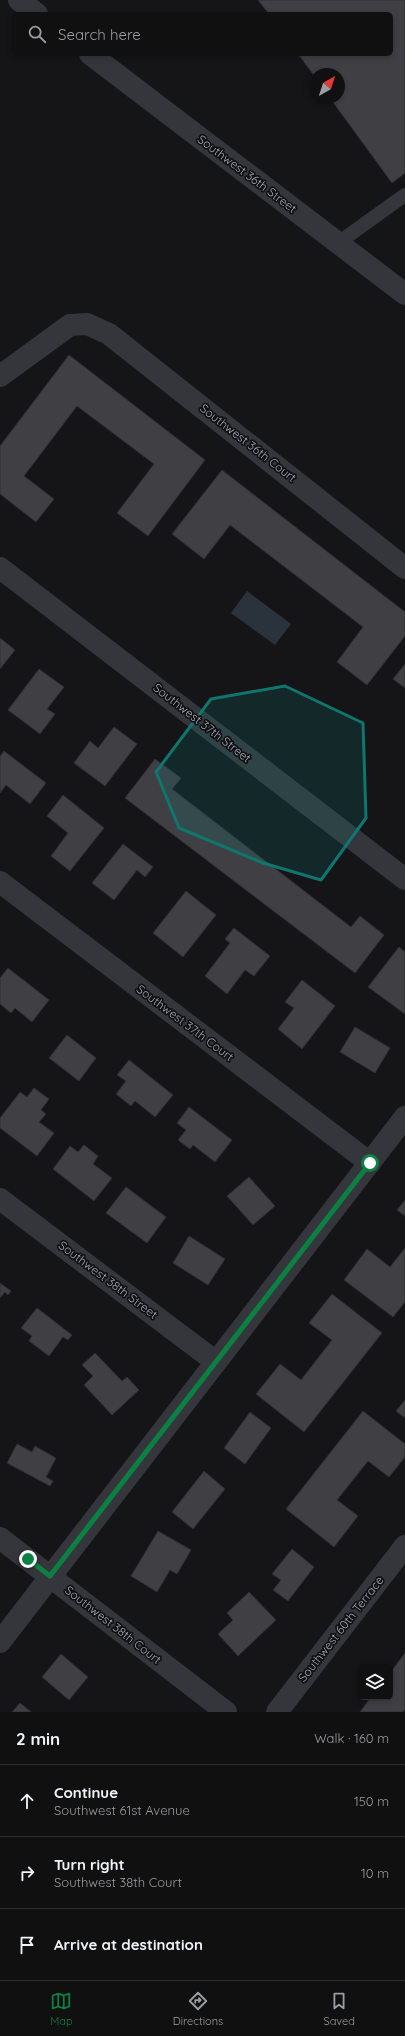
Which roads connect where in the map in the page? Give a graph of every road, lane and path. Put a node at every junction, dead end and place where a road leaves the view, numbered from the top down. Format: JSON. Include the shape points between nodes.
{"nodes":[{"id":1,"x":19,"y":0,"type":"edge"},
{"id":2,"x":34,"y":12,"type":"edge"},
{"id":3,"x":93,"y":56,"type":"edge"},
{"id":4,"x":405,"y":194,"type":"edge"},
{"id":5,"x":338,"y":243,"type":"junction"},
{"id":6,"x":405,"y":294,"type":"edge"},
{"id":7,"x":0,"y":376,"type":"edge"},
{"id":8,"x":0,"y":568,"type":"edge"},
{"id":9,"x":405,"y":568,"type":"edge"},
{"id":10,"x":405,"y":879,"type":"edge"},
{"id":11,"x":0,"y":882,"type":"edge"},
{"id":12,"x":405,"y":1117,"type":"edge"},
{"id":13,"x":370,"y":1163,"type":"junction"},
{"id":14,"x":0,"y":1199,"type":"edge"},
{"id":15,"x":216,"y":1362,"type":"junction"},
{"id":16,"x":0,"y":1538,"type":"edge"},
{"id":17,"x":405,"y":1546,"type":"edge"},
{"id":18,"x":50,"y":1576,"type":"junction"},
{"id":19,"x":0,"y":1642,"type":"edge"},
{"id":20,"x":226,"y":1712,"type":"edge"},
{"id":21,"x":277,"y":1712,"type":"edge"}],
"edges":[{"from":1,"to":2,"type":"street"},
{"from":3,"to":5,"type":"street","name":"Southwest 36th Street"},
{"from":4,"to":5,"type":"lane"},
{"from":5,"to":6,"type":"street","name":"Southwest 36th Street"},
{"from":7,"to":9,"type":"street","name":"Southwest 36th Court","via":[[70,325],[87,324],[109,334]]},
{"from":8,"to":10,"type":"street","name":"Southwest 37th Street"},
{"from":11,"to":13,"type":"street","name":"Southwest 37th Court"},
{"from":12,"to":13,"type":"street"},
{"from":13,"to":15,"type":"street"},
{"from":14,"to":15,"type":"street","name":"Southwest 38th Street"},
{"from":15,"to":18,"type":"street"},
{"from":16,"to":18,"type":"street","name":"Southwest 38th Court"},
{"from":17,"to":21,"type":"street","name":"Southwest 60th Terrace"},
{"from":18,"to":19,"type":"street"},
{"from":18,"to":20,"type":"street","name":"Southwest 38th Court"}]}
